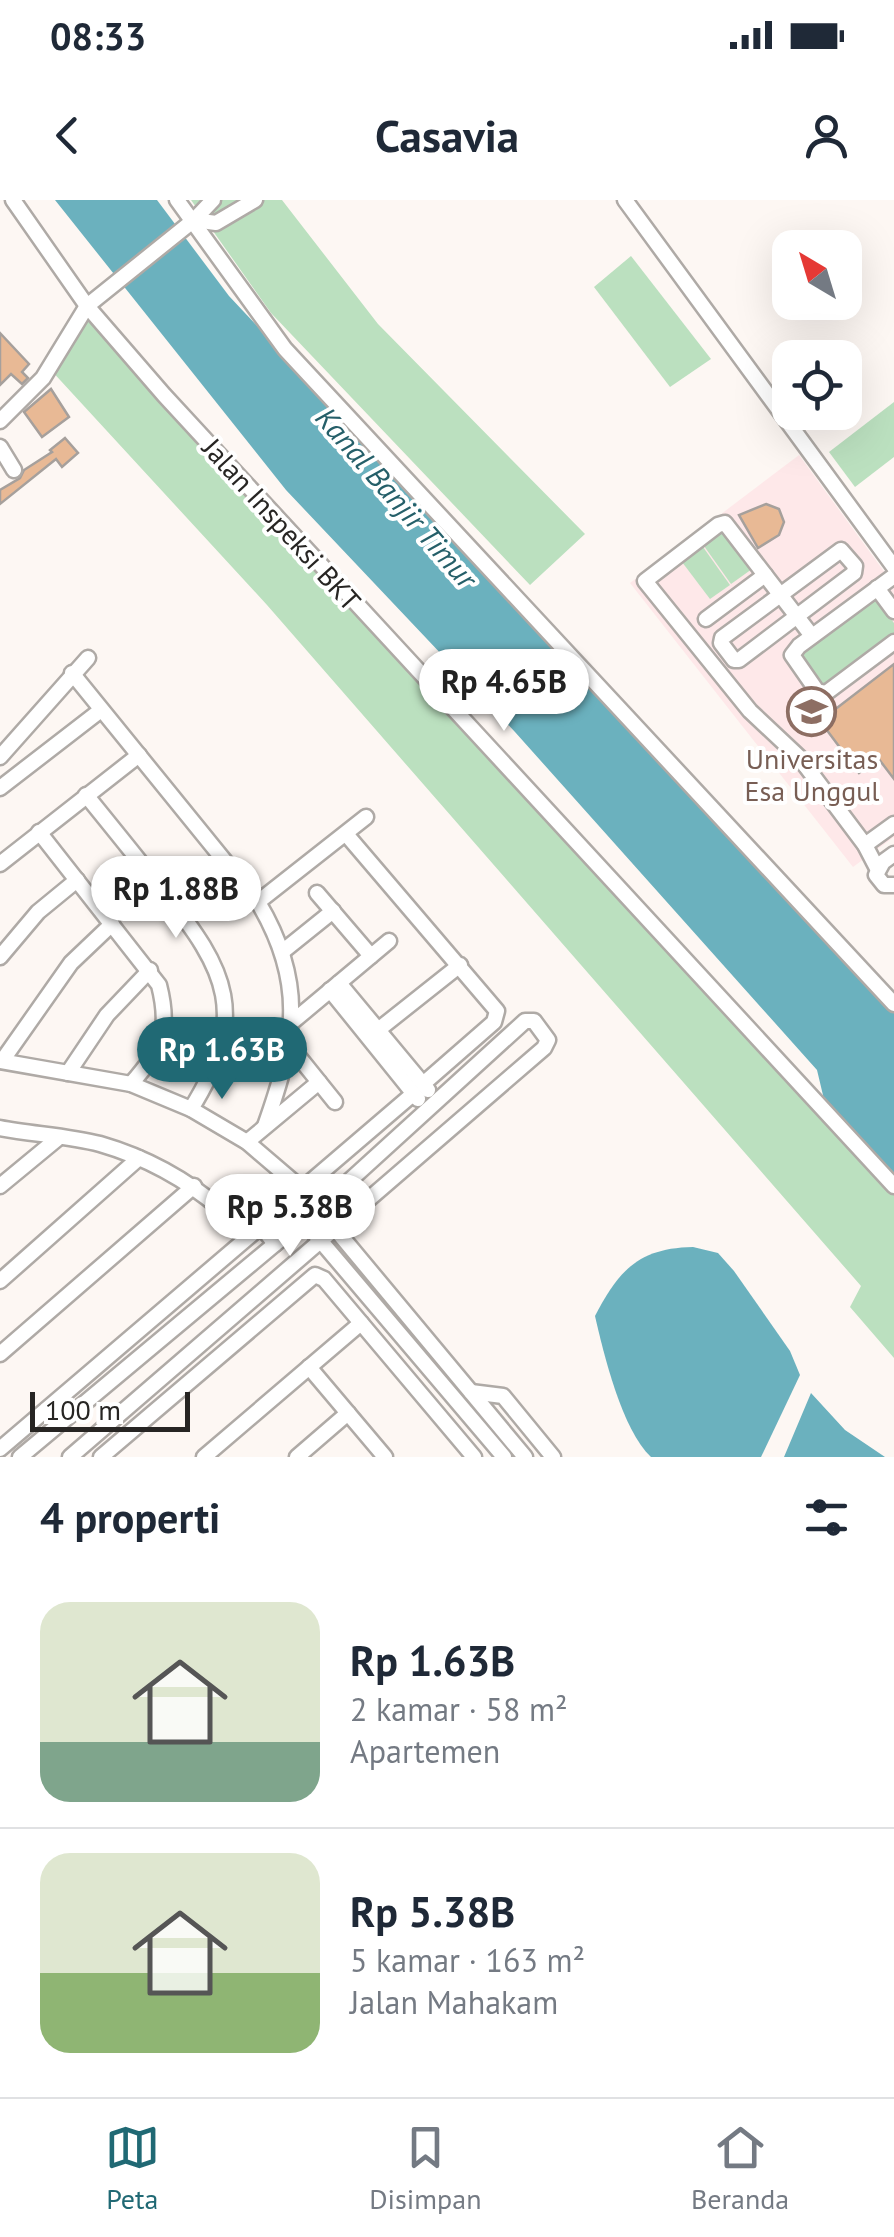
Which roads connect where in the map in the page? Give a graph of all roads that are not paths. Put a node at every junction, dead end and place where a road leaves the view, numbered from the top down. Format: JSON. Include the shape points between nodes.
{"nodes":[{"id":1,"x":12,"y":200,"type":"edge"},
{"id":2,"x":177,"y":200,"type":"edge"},
{"id":3,"x":185,"y":200,"type":"edge"},
{"id":4,"x":213,"y":200,"type":"edge"},
{"id":5,"x":255,"y":200,"type":"edge"},
{"id":6,"x":625,"y":200,"type":"edge"},
{"id":7,"x":187,"y":225,"type":"junction"},
{"id":8,"x":91,"y":302,"type":"junction"},
{"id":9,"x":0,"y":420,"type":"edge"},
{"id":10,"x":0,"y":448,"type":"edge"},
{"id":11,"x":14,"y":470,"type":"dead end"},
{"id":12,"x":894,"y":567,"type":"edge"},
{"id":13,"x":765,"y":574,"type":"junction"},
{"id":14,"x":885,"y":583,"type":"edge"},
{"id":15,"x":780,"y":594,"type":"junction"},
{"id":16,"x":894,"y":599,"type":"edge"},
{"id":17,"x":894,"y":610,"type":"edge"},
{"id":18,"x":798,"y":616,"type":"junction"},
{"id":19,"x":706,"y":619,"type":"dead end"},
{"id":20,"x":812,"y":636,"type":"junction"},
{"id":21,"x":894,"y":642,"type":"edge"},
{"id":22,"x":88,"y":658,"type":"dead end"},
{"id":23,"x":72,"y":672,"type":"junction"},
{"id":24,"x":101,"y":710,"type":"junction"},
{"id":25,"x":138,"y":755,"type":"junction"},
{"id":26,"x":0,"y":757,"type":"edge"},
{"id":27,"x":0,"y":788,"type":"edge"},
{"id":28,"x":86,"y":795,"type":"junction"},
{"id":29,"x":366,"y":817,"type":"dead end"},
{"id":30,"x":894,"y":824,"type":"edge"},
{"id":31,"x":40,"y":832,"type":"junction"},
{"id":32,"x":346,"y":834,"type":"junction"},
{"id":33,"x":865,"y":845,"type":"junction"},
{"id":34,"x":894,"y":854,"type":"edge"},
{"id":35,"x":0,"y":864,"type":"edge"},
{"id":36,"x":878,"y":870,"type":"junction"},
{"id":37,"x":77,"y":880,"type":"junction"},
{"id":38,"x":894,"y":885,"type":"edge"},
{"id":39,"x":317,"y":893,"type":"dead end"},
{"id":40,"x":258,"y":902,"type":"junction"},
{"id":41,"x":332,"y":912,"type":"junction"},
{"id":42,"x":112,"y":924,"type":"junction"},
{"id":43,"x":389,"y":940,"type":"dead end"},
{"id":44,"x":282,"y":952,"type":"junction"},
{"id":45,"x":371,"y":956,"type":"junction"},
{"id":46,"x":0,"y":957,"type":"edge"},
{"id":47,"x":460,"y":965,"type":"junction"},
{"id":48,"x":150,"y":970,"type":"junction"},
{"id":49,"x":335,"y":987,"type":"junction"},
{"id":50,"x":894,"y":1004,"type":"edge"},
{"id":51,"x":291,"y":1023,"type":"junction"},
{"id":52,"x":378,"y":1030,"type":"junction"},
{"id":53,"x":290,"y":1046,"type":"junction"},
{"id":54,"x":1,"y":1061,"type":"edge"},
{"id":55,"x":68,"y":1073,"type":"junction"},
{"id":56,"x":319,"y":1082,"type":"junction"},
{"id":57,"x":131,"y":1084,"type":"junction"},
{"id":58,"x":415,"y":1085,"type":"junction"},
{"id":59,"x":335,"y":1102,"type":"dead end"},
{"id":60,"x":432,"y":1104,"type":"junction"},
{"id":61,"x":191,"y":1110,"type":"junction"},
{"id":62,"x":264,"y":1126,"type":"junction"},
{"id":63,"x":0,"y":1128,"type":"edge"},
{"id":64,"x":57,"y":1138,"type":"junction"},
{"id":65,"x":247,"y":1142,"type":"junction"},
{"id":66,"x":139,"y":1158,"type":"junction"},
{"id":67,"x":0,"y":1186,"type":"edge"},
{"id":68,"x":194,"y":1186,"type":"junction"},
{"id":69,"x":894,"y":1186,"type":"edge"},
{"id":70,"x":302,"y":1189,"type":"junction"},
{"id":71,"x":318,"y":1207,"type":"junction"},
{"id":72,"x":222,"y":1210,"type":"dead end"},
{"id":73,"x":303,"y":1220,"type":"junction"},
{"id":74,"x":334,"y":1228,"type":"junction"},
{"id":75,"x":320,"y":1240,"type":"junction"},
{"id":76,"x":275,"y":1244,"type":"junction"},
{"id":77,"x":0,"y":1281,"type":"edge"},
{"id":78,"x":361,"y":1323,"type":"junction"},
{"id":79,"x":0,"y":1354,"type":"edge"},
{"id":80,"x":310,"y":1367,"type":"junction"},
{"id":81,"x":73,"y":1387,"type":"junction"},
{"id":82,"x":471,"y":1392,"type":"junction"},
{"id":83,"x":85,"y":1403,"type":"junction"},
{"id":84,"x":348,"y":1413,"type":"junction"},
{"id":85,"x":0,"y":1449,"type":"edge"},
{"id":86,"x":20,"y":1457,"type":"edge"},
{"id":87,"x":70,"y":1457,"type":"edge"},
{"id":88,"x":101,"y":1457,"type":"edge"},
{"id":89,"x":204,"y":1457,"type":"edge"},
{"id":90,"x":296,"y":1457,"type":"edge"},
{"id":91,"x":385,"y":1457,"type":"edge"},
{"id":92,"x":474,"y":1457,"type":"edge"},
{"id":93,"x":504,"y":1457,"type":"edge"},
{"id":94,"x":525,"y":1457,"type":"edge"},
{"id":95,"x":553,"y":1457,"type":"edge"}],
"edges":[{"from":1,"to":8,"type":"street","name":"Jalan Inspeksi BKT"},
{"from":2,"to":7,"type":"street"},
{"from":3,"to":7,"type":"street"},
{"from":4,"to":7,"type":"street"},
{"from":5,"to":7,"type":"street","via":[[216,223]]},
{"from":6,"to":12,"type":"street"},
{"from":7,"to":8,"type":"street"},
{"from":7,"to":50,"type":"street","via":[[285,349]]},
{"from":8,"to":9,"type":"street","via":[[43,378]]},
{"from":8,"to":69,"type":"street","name":"Jalan Inspeksi BKT","via":[[388,642]]},
{"from":10,"to":11,"type":"street"},
{"from":13,"to":15,"type":"street"},
{"from":13,"to":19,"type":"street"},
{"from":13,"to":33,"type":"street","via":[[722,523],[645,581],[750,712],[799,757]]},
{"from":14,"to":16,"type":"street"},
{"from":14,"to":17,"type":"street"},
{"from":14,"to":20,"type":"street"},
{"from":15,"to":18,"type":"street"},
{"from":15,"to":18,"type":"street","via":[[844,552],[854,573]]},
{"from":15,"to":18,"type":"street","via":[[720,643],[736,661]]},
{"from":18,"to":20,"type":"street"},
{"from":20,"to":21,"type":"street","via":[[792,655],[821,694]]},
{"from":22,"to":23,"type":"street"},
{"from":23,"to":24,"type":"street"},
{"from":23,"to":26,"type":"street"},
{"from":24,"to":25,"type":"street"},
{"from":24,"to":27,"type":"street"},
{"from":25,"to":28,"type":"street"},
{"from":25,"to":40,"type":"street"},
{"from":28,"to":31,"type":"street"},
{"from":28,"to":61,"type":"street","via":[[216,966],[226,1030],[219,1060]]},
{"from":29,"to":32,"type":"street"},
{"from":30,"to":33,"type":"street"},
{"from":31,"to":35,"type":"street"},
{"from":31,"to":37,"type":"street"},
{"from":32,"to":40,"type":"street"},
{"from":32,"to":47,"type":"street"},
{"from":33,"to":36,"type":"street"},
{"from":34,"to":36,"type":"street"},
{"from":36,"to":38,"type":"street","via":[[880,883]]},
{"from":37,"to":42,"type":"street"},
{"from":37,"to":46,"type":"street"},
{"from":39,"to":41,"type":"street"},
{"from":40,"to":44,"type":"street"},
{"from":41,"to":44,"type":"street"},
{"from":41,"to":45,"type":"street"},
{"from":42,"to":48,"type":"street"},
{"from":42,"to":54,"type":"street","via":[[70,964]]},
{"from":43,"to":45,"type":"street"},
{"from":44,"to":51,"type":"street"},
{"from":45,"to":49,"type":"street"},
{"from":47,"to":52,"type":"street"},
{"from":47,"to":58,"type":"street","via":[[498,1014]]},
{"from":48,"to":55,"type":"street","via":[[106,1015]]},
{"from":48,"to":57,"type":"street","via":[[166,1011],[164,1035]]},
{"from":49,"to":51,"type":"street"},
{"from":49,"to":52,"type":"street"},
{"from":49,"to":58,"type":"street"},
{"from":51,"to":53,"type":"street"},
{"from":52,"to":58,"type":"street"},
{"from":53,"to":56,"type":"street"},
{"from":53,"to":62,"type":"street"},
{"from":54,"to":55,"type":"street"},
{"from":55,"to":57,"type":"street"},
{"from":56,"to":59,"type":"street"},
{"from":56,"to":62,"type":"street"},
{"from":57,"to":61,"type":"street"},
{"from":58,"to":60,"type":"street"},
{"from":58,"to":70,"type":"street"},
{"from":60,"to":71,"type":"street"},
{"from":60,"to":74,"type":"street","via":[[527,1020],[547,1037],[544,1048]]},
{"from":61,"to":65,"type":"street"},
{"from":62,"to":65,"type":"street"},
{"from":63,"to":64,"type":"street"},
{"from":64,"to":66,"type":"street"},
{"from":64,"to":67,"type":"street"},
{"from":65,"to":70,"type":"street"},
{"from":66,"to":68,"type":"street"},
{"from":66,"to":77,"type":"street"},
{"from":68,"to":72,"type":"street"},
{"from":68,"to":79,"type":"street"},
{"from":70,"to":71,"type":"street"},
{"from":71,"to":73,"type":"street"},
{"from":71,"to":74,"type":"street"},
{"from":73,"to":75,"type":"street"},
{"from":73,"to":76,"type":"street"},
{"from":74,"to":75,"type":"street"},
{"from":74,"to":82,"type":"street"},
{"from":75,"to":87,"type":"street"},
{"from":75,"to":93,"type":"street"},
{"from":76,"to":81,"type":"street","via":[[259,1228]]},
{"from":76,"to":83,"type":"street"},
{"from":78,"to":80,"type":"street"},
{"from":78,"to":88,"type":"street","via":[[324,1279],[311,1276]]},
{"from":78,"to":92,"type":"street"},
{"from":80,"to":84,"type":"street"},
{"from":80,"to":89,"type":"street"},
{"from":81,"to":83,"type":"street"},
{"from":81,"to":85,"type":"street"},
{"from":82,"to":94,"type":"street"},
{"from":82,"to":95,"type":"street","via":[[503,1396]]},
{"from":83,"to":86,"type":"street"},
{"from":84,"to":90,"type":"street"},
{"from":84,"to":91,"type":"street"}]}
